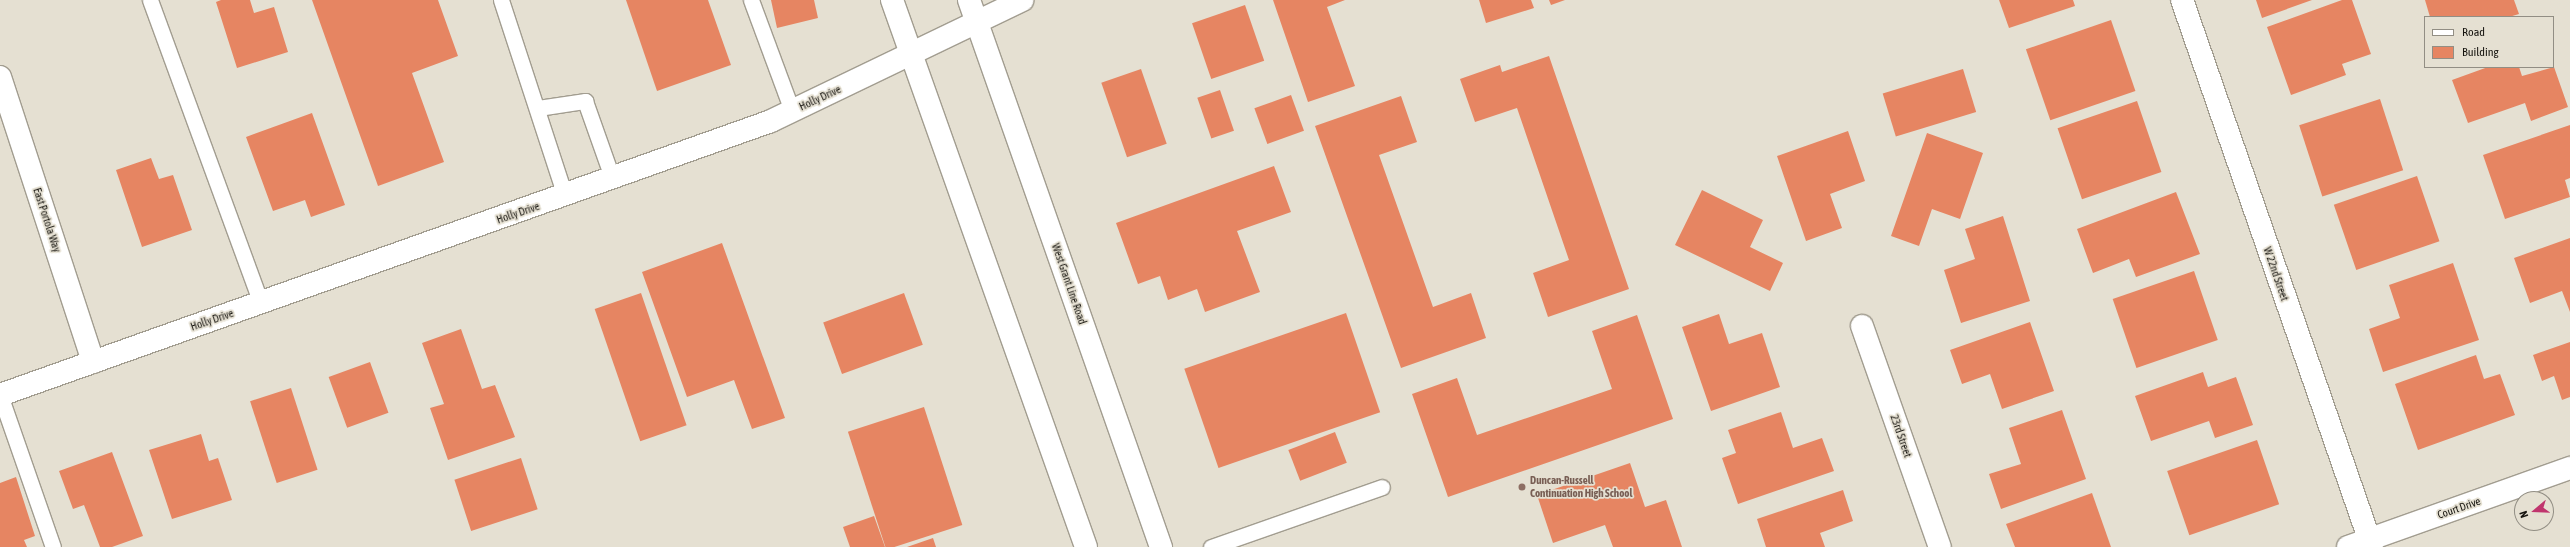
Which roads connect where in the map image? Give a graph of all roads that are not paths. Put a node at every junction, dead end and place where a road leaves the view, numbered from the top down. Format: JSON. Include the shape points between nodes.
{"nodes":[{"id":1,"x":150,"y":0,"type":"edge"},
{"id":2,"x":501,"y":0,"type":"edge"},
{"id":3,"x":751,"y":0,"type":"edge"},
{"id":4,"x":892,"y":0,"type":"edge"},
{"id":5,"x":969,"y":0,"type":"edge"},
{"id":6,"x":1022,"y":0,"type":"edge"},
{"id":7,"x":2182,"y":0,"type":"edge"},
{"id":8,"x":976,"y":21,"type":"junction"},
{"id":9,"x":910,"y":56,"type":"junction"},
{"id":10,"x":0,"y":77,"type":"edge"},
{"id":11,"x":538,"y":108,"type":"junction"},
{"id":12,"x":792,"y":111,"type":"junction"},
{"id":13,"x":613,"y":180,"type":"junction"},
{"id":14,"x":565,"y":196,"type":"junction"},
{"id":15,"x":261,"y":303,"type":"junction"},
{"id":16,"x":1862,"y":326,"type":"dead end"},
{"id":17,"x":93,"y":362,"type":"junction"},
{"id":18,"x":0,"y":395,"type":"edge"},
{"id":19,"x":2570,"y":468,"type":"edge"},
{"id":20,"x":1382,"y":487,"type":"dead end"},
{"id":21,"x":2370,"y":543,"type":"edge"},
{"id":22,"x":53,"y":547,"type":"edge"},
{"id":23,"x":1086,"y":547,"type":"edge"},
{"id":24,"x":1161,"y":547,"type":"edge"},
{"id":25,"x":1211,"y":547,"type":"edge"},
{"id":26,"x":1940,"y":547,"type":"edge"},
{"id":27,"x":2348,"y":547,"type":"edge"}],
"edges":[{"from":1,"to":15,"type":"lane"},
{"from":2,"to":11,"type":"lane"},
{"from":3,"to":12,"type":"lane"},
{"from":4,"to":9,"type":"street"},
{"from":5,"to":8,"type":"street","name":"West Grant Line Road"},
{"from":6,"to":8,"type":"street","name":"Holly Drive"},
{"from":7,"to":21,"type":"street","name":"W 22nd Street"},
{"from":8,"to":9,"type":"street","name":"Holly Drive"},
{"from":8,"to":24,"type":"street","name":"West Grant Line Road"},
{"from":9,"to":12,"type":"street","name":"Holly Drive"},
{"from":9,"to":23,"type":"street"},
{"from":10,"to":17,"type":"street","name":"East Portola Way"},
{"from":11,"to":13,"type":"lane","via":[[585,101]]},
{"from":11,"to":14,"type":"lane"},
{"from":12,"to":13,"type":"street","name":"Holly Drive"},
{"from":13,"to":14,"type":"street","name":"Holly Drive"},
{"from":14,"to":15,"type":"street","name":"Holly Drive"},
{"from":15,"to":17,"type":"street","name":"Holly Drive"},
{"from":16,"to":26,"type":"street","name":"23rd Street"},
{"from":17,"to":18,"type":"street","name":"Holly Drive"},
{"from":18,"to":22,"type":"lane"},
{"from":19,"to":21,"type":"street","name":"Court Drive"},
{"from":20,"to":25,"type":"lane"},
{"from":21,"to":27,"type":"street","name":"Court Drive"}]}
